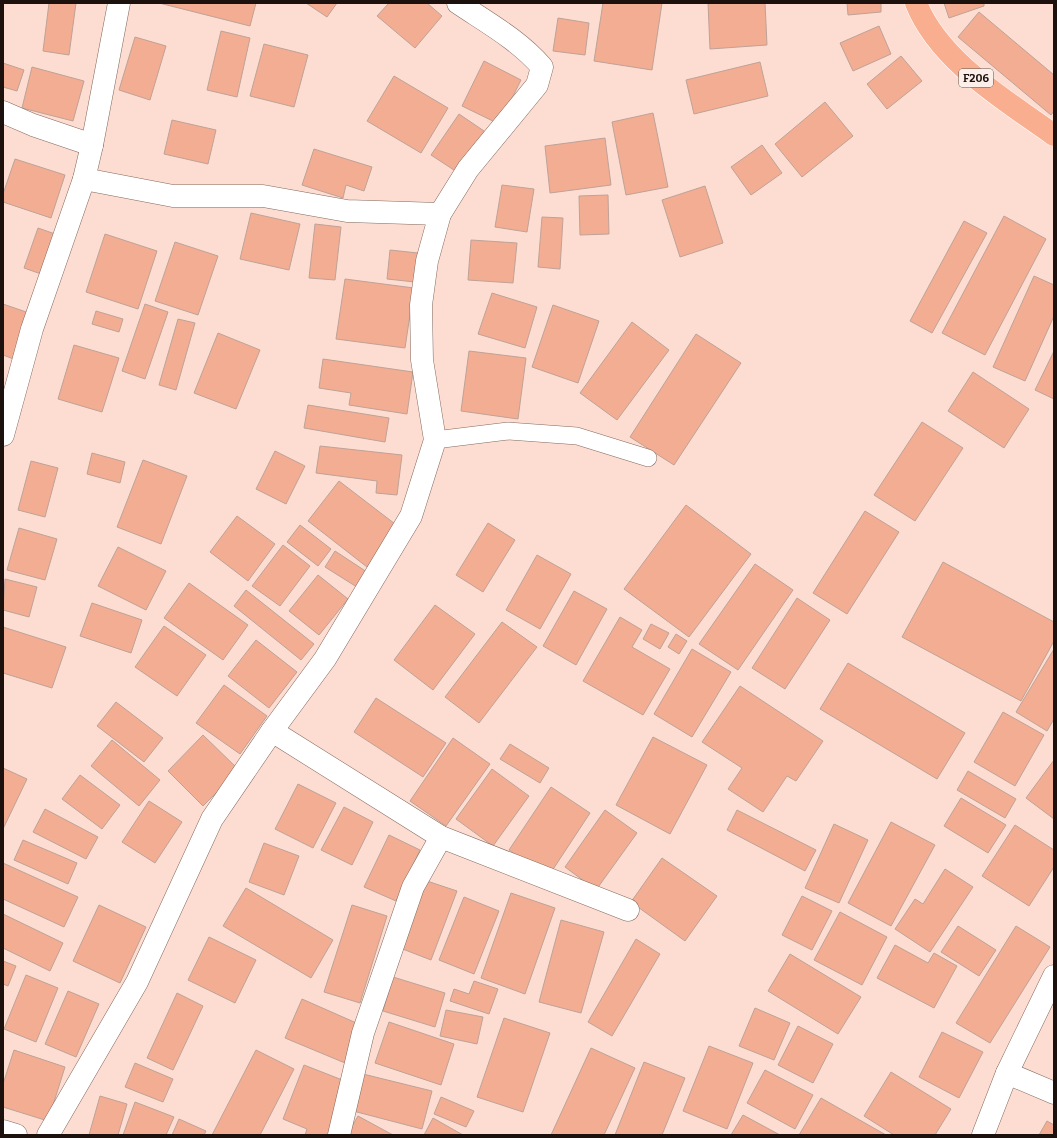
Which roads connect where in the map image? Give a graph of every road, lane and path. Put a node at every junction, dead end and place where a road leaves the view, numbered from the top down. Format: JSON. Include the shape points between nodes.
{"nodes":[{"id":1,"x":119,"y":3,"type":"edge"},
{"id":2,"x":458,"y":3,"type":"edge"},
{"id":3,"x":916,"y":3,"type":"edge"},
{"id":4,"x":3,"y":112,"type":"edge"},
{"id":5,"x":1054,"y":135,"type":"edge"},
{"id":6,"x":92,"y":145,"type":"junction"},
{"id":7,"x":84,"y":179,"type":"junction"},
{"id":8,"x":440,"y":214,"type":"junction"},
{"id":9,"x":3,"y":435,"type":"edge"},
{"id":10,"x":435,"y":440,"type":"junction"},
{"id":11,"x":648,"y":458,"type":"dead end"},
{"id":12,"x":272,"y":731,"type":"junction"},
{"id":13,"x":441,"y":837,"type":"junction"},
{"id":14,"x":628,"y":910,"type":"dead end"},
{"id":15,"x":1054,"y":976,"type":"edge"},
{"id":16,"x":1007,"y":1073,"type":"junction"},
{"id":17,"x":1054,"y":1093,"type":"edge"},
{"id":18,"x":3,"y":1131,"type":"edge"},
{"id":19,"x":16,"y":1135,"type":"edge"},
{"id":20,"x":48,"y":1135,"type":"edge"},
{"id":21,"x":339,"y":1135,"type":"edge"},
{"id":22,"x":983,"y":1135,"type":"edge"}],
"edges":[{"from":1,"to":6,"type":"street"},
{"from":2,"to":8,"type":"street","via":[[533,56],[542,67],[537,85],[468,169]]},
{"from":3,"to":5,"type":"main road","number":"F206","via":[[923,19],[956,61],[996,95]]},
{"from":4,"to":6,"type":"street"},
{"from":6,"to":7,"type":"street"},
{"from":7,"to":8,"type":"street","via":[[173,196],[263,196],[347,211]]},
{"from":7,"to":9,"type":"street","via":[[32,329]]},
{"from":8,"to":10,"type":"street","via":[[427,261],[421,305],[422,360]]},
{"from":10,"to":11,"type":"lane","via":[[508,431],[577,436]]},
{"from":10,"to":12,"type":"street","via":[[410,516],[325,660]]},
{"from":12,"to":13,"type":"street"},
{"from":12,"to":20,"type":"street","via":[[212,819],[137,982]]},
{"from":13,"to":14,"type":"street"},
{"from":13,"to":21,"type":"street","via":[[413,887],[390,953],[363,1033]]},
{"from":15,"to":16,"type":"street"},
{"from":16,"to":17,"type":"street"},
{"from":16,"to":22,"type":"street"},
{"from":18,"to":19,"type":"street"}]}
